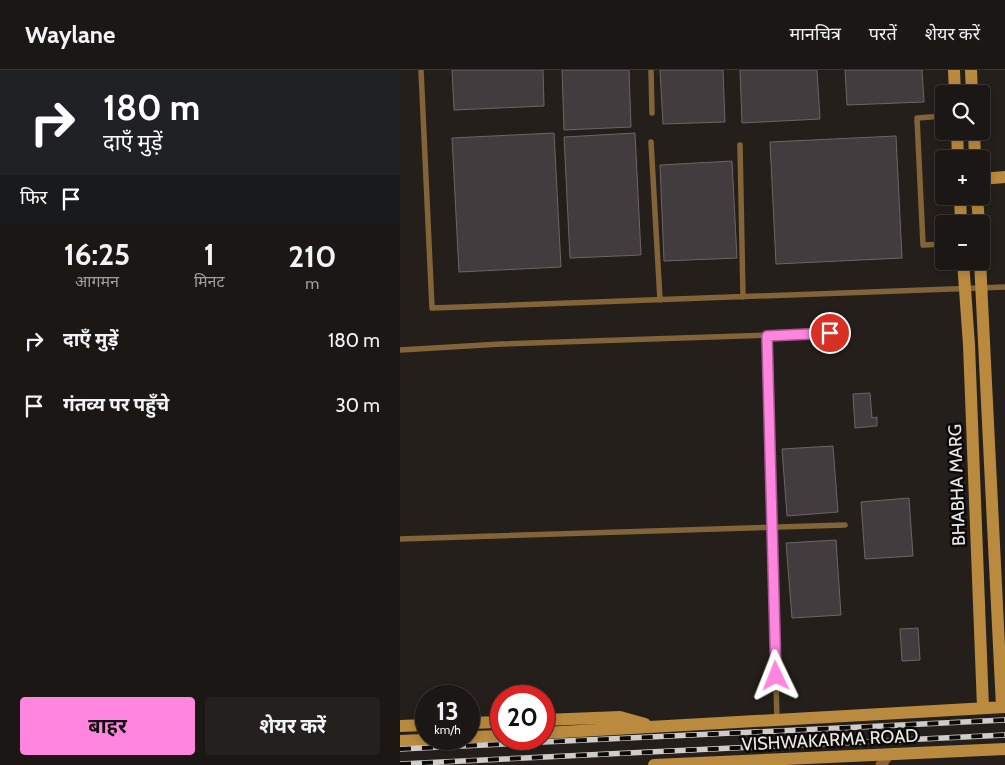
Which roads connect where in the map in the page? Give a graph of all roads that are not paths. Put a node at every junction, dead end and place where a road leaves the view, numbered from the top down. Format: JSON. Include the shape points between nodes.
{"nodes":[{"id":1,"x":421,"y":70,"type":"edge"},
{"id":2,"x":651,"y":70,"type":"edge"},
{"id":3,"x":954,"y":70,"type":"edge"},
{"id":4,"x":971,"y":70,"type":"edge"},
{"id":5,"x":955,"y":85,"type":"edge"},
{"id":6,"x":972,"y":85,"type":"edge"},
{"id":7,"x":652,"y":113,"type":"dead end"},
{"id":8,"x":935,"y":117,"type":"edge"},
{"id":9,"x":652,"y":142,"type":"dead end"},
{"id":10,"x":740,"y":145,"type":"dead end"},
{"id":11,"x":1005,"y":177,"type":"edge"},
{"id":12,"x":990,"y":178,"type":"edge"},
{"id":13,"x":935,"y":244,"type":"edge"},
{"id":14,"x":963,"y":270,"type":"edge"},
{"id":15,"x":981,"y":270,"type":"edge"},
{"id":16,"x":1005,"y":287,"type":"edge"},
{"id":17,"x":982,"y":288,"type":"junction"},
{"id":18,"x":964,"y":289,"type":"junction"},
{"id":19,"x":743,"y":297,"type":"junction"},
{"id":20,"x":660,"y":300,"type":"junction"},
{"id":21,"x":830,"y":333,"type":"dead end"},
{"id":22,"x":767,"y":336,"type":"junction"},
{"id":23,"x":400,"y":350,"type":"edge"},
{"id":24,"x":845,"y":525,"type":"dead end"},
{"id":25,"x":771,"y":527,"type":"junction"},
{"id":26,"x":400,"y":539,"type":"edge"},
{"id":27,"x":1000,"y":654,"type":"junction"},
{"id":28,"x":981,"y":655,"type":"junction"},
{"id":29,"x":1003,"y":707,"type":"edge"},
{"id":30,"x":983,"y":708,"type":"junction"},
{"id":31,"x":555,"y":720,"type":"edge"},
{"id":32,"x":777,"y":721,"type":"junction"},
{"id":33,"x":415,"y":725,"type":"edge"},
{"id":34,"x":400,"y":726,"type":"edge"},
{"id":35,"x":654,"y":727,"type":"junction"},
{"id":36,"x":555,"y":732,"type":"edge"},
{"id":37,"x":415,"y":740,"type":"edge"},
{"id":38,"x":400,"y":741,"type":"edge"},
{"id":39,"x":1005,"y":749,"type":"edge"},
{"id":40,"x":885,"y":760,"type":"edge"},
{"id":41,"x":656,"y":765,"type":"edge"}],
"edges":[{"from":1,"to":20,"type":"lane","via":[[432,308]]},
{"from":2,"to":7,"type":"lane"},
{"from":3,"to":5,"type":"street"},
{"from":4,"to":6,"type":"street"},
{"from":8,"to":13,"type":"lane","via":[[916,118],[923,245]]},
{"from":9,"to":20,"type":"lane"},
{"from":10,"to":19,"type":"lane"},
{"from":11,"to":12,"type":"street"},
{"from":14,"to":18,"type":"street","name":"BHABHA MARG"},
{"from":15,"to":17,"type":"street","name":"BHABHA MARG"},
{"from":16,"to":17,"type":"lane"},
{"from":17,"to":18,"type":"lane"},
{"from":17,"to":27,"type":"street","name":"BHABHA MARG"},
{"from":18,"to":19,"type":"lane"},
{"from":18,"to":28,"type":"street","name":"BHABHA MARG"},
{"from":19,"to":20,"type":"lane"},
{"from":21,"to":22,"type":"lane"},
{"from":22,"to":23,"type":"lane"},
{"from":22,"to":25,"type":"lane"},
{"from":24,"to":25,"type":"lane"},
{"from":25,"to":26,"type":"lane"},
{"from":25,"to":32,"type":"lane"},
{"from":27,"to":28,"type":"street"},
{"from":27,"to":29,"type":"street","name":"BHABHA MARG"},
{"from":28,"to":30,"type":"street","name":"BHABHA MARG"},
{"from":29,"to":30,"type":"street","name":"VISHWAKARMA ROAD"},
{"from":30,"to":32,"type":"street","name":"VISHWAKARMA ROAD"},
{"from":31,"to":35,"type":"street","via":[[620,717]]},
{"from":32,"to":35,"type":"street","name":"VISHWAKARMA ROAD"},
{"from":33,"to":34,"type":"street"},
{"from":35,"to":36,"type":"street","name":"VISHWAKARMA ROAD"},
{"from":37,"to":38,"type":"street"},
{"from":39,"to":40,"type":"street","name":"VISHWAKARMA ROAD"},
{"from":40,"to":41,"type":"street","name":"VISHWAKARMA ROAD"}]}
